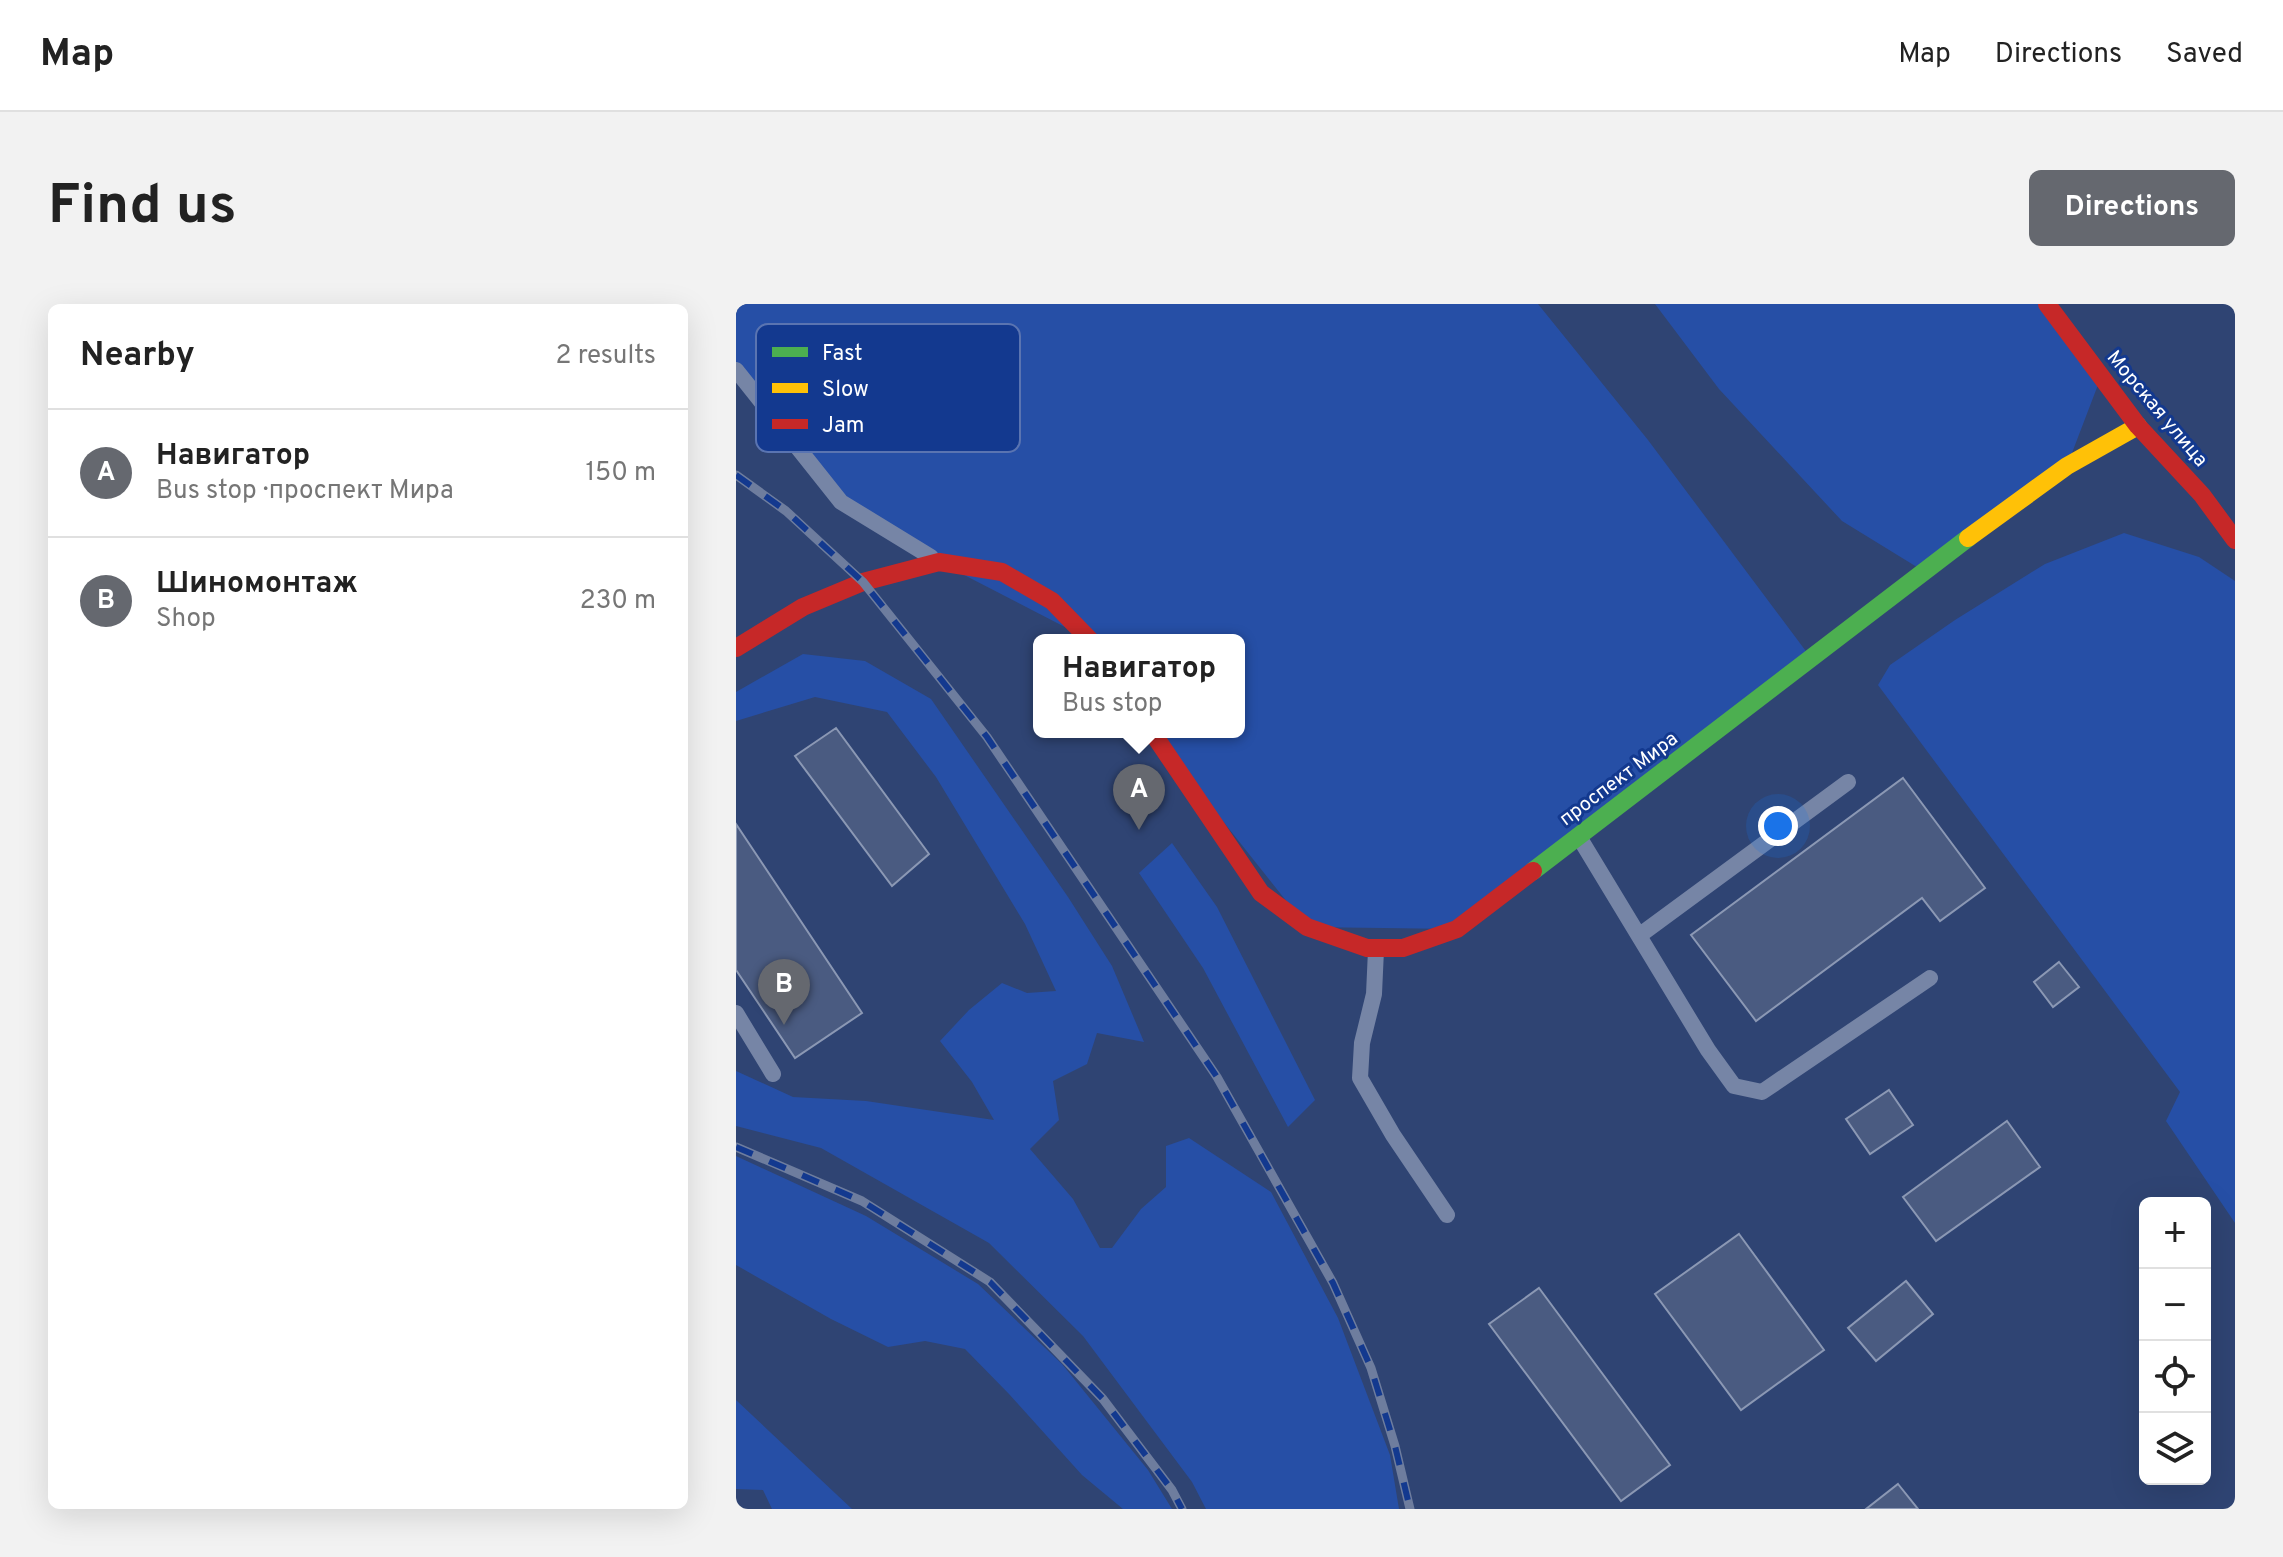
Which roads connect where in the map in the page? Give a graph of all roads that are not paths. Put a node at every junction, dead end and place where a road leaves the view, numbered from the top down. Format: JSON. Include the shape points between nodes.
{"nodes":[{"id":1,"x":2047,"y":304,"type":"edge"},
{"id":2,"x":736,"y":370,"type":"edge"},
{"id":3,"x":756,"y":395,"type":"edge"},
{"id":4,"x":2138,"y":426,"type":"junction"},
{"id":5,"x":801,"y":452,"type":"edge"},
{"id":6,"x":2235,"y":540,"type":"edge"},
{"id":7,"x":939,"y":562,"type":"junction"},
{"id":8,"x":1084,"y":634,"type":"edge"},
{"id":9,"x":736,"y":648,"type":"edge"},
{"id":10,"x":1156,"y":738,"type":"edge"},
{"id":11,"x":1848,"y":782,"type":"dead end"},
{"id":12,"x":1578,"y":835,"type":"junction"},
{"id":13,"x":1640,"y":935,"type":"junction"},
{"id":14,"x":1376,"y":948,"type":"junction"},
{"id":15,"x":1930,"y":978,"type":"dead end"},
{"id":16,"x":736,"y":1013,"type":"edge"},
{"id":17,"x":773,"y":1074,"type":"dead end"},
{"id":18,"x":1447,"y":1215,"type":"dead end"}],
"edges":[{"from":1,"to":4,"type":"main road","name":"Морская улица"},
{"from":2,"to":3,"type":"lane"},
{"from":4,"to":6,"type":"main road","name":"Морская улица","via":[[2202,495]]},
{"from":4,"to":12,"type":"main road","name":"проспект Мира","via":[[2067,466],[1978,531]]},
{"from":5,"to":7,"type":"lane","via":[[841,502]]},
{"from":7,"to":8,"type":"main road","via":[[1002,572],[1052,601]]},
{"from":7,"to":9,"type":"main road","via":[[863,582],[803,607]]},
{"from":10,"to":14,"type":"main road","name":"проспект Мира","via":[[1261,893],[1307,927]]},
{"from":11,"to":13,"type":"lane"},
{"from":12,"to":13,"type":"lane"},
{"from":12,"to":14,"type":"main road","name":"проспект Мира","via":[[1457,929],[1403,948]]},
{"from":13,"to":15,"type":"lane","via":[[1734,1086],[1762,1092]]},
{"from":14,"to":18,"type":"lane","via":[[1360,1078]]},
{"from":16,"to":17,"type":"lane"}]}
